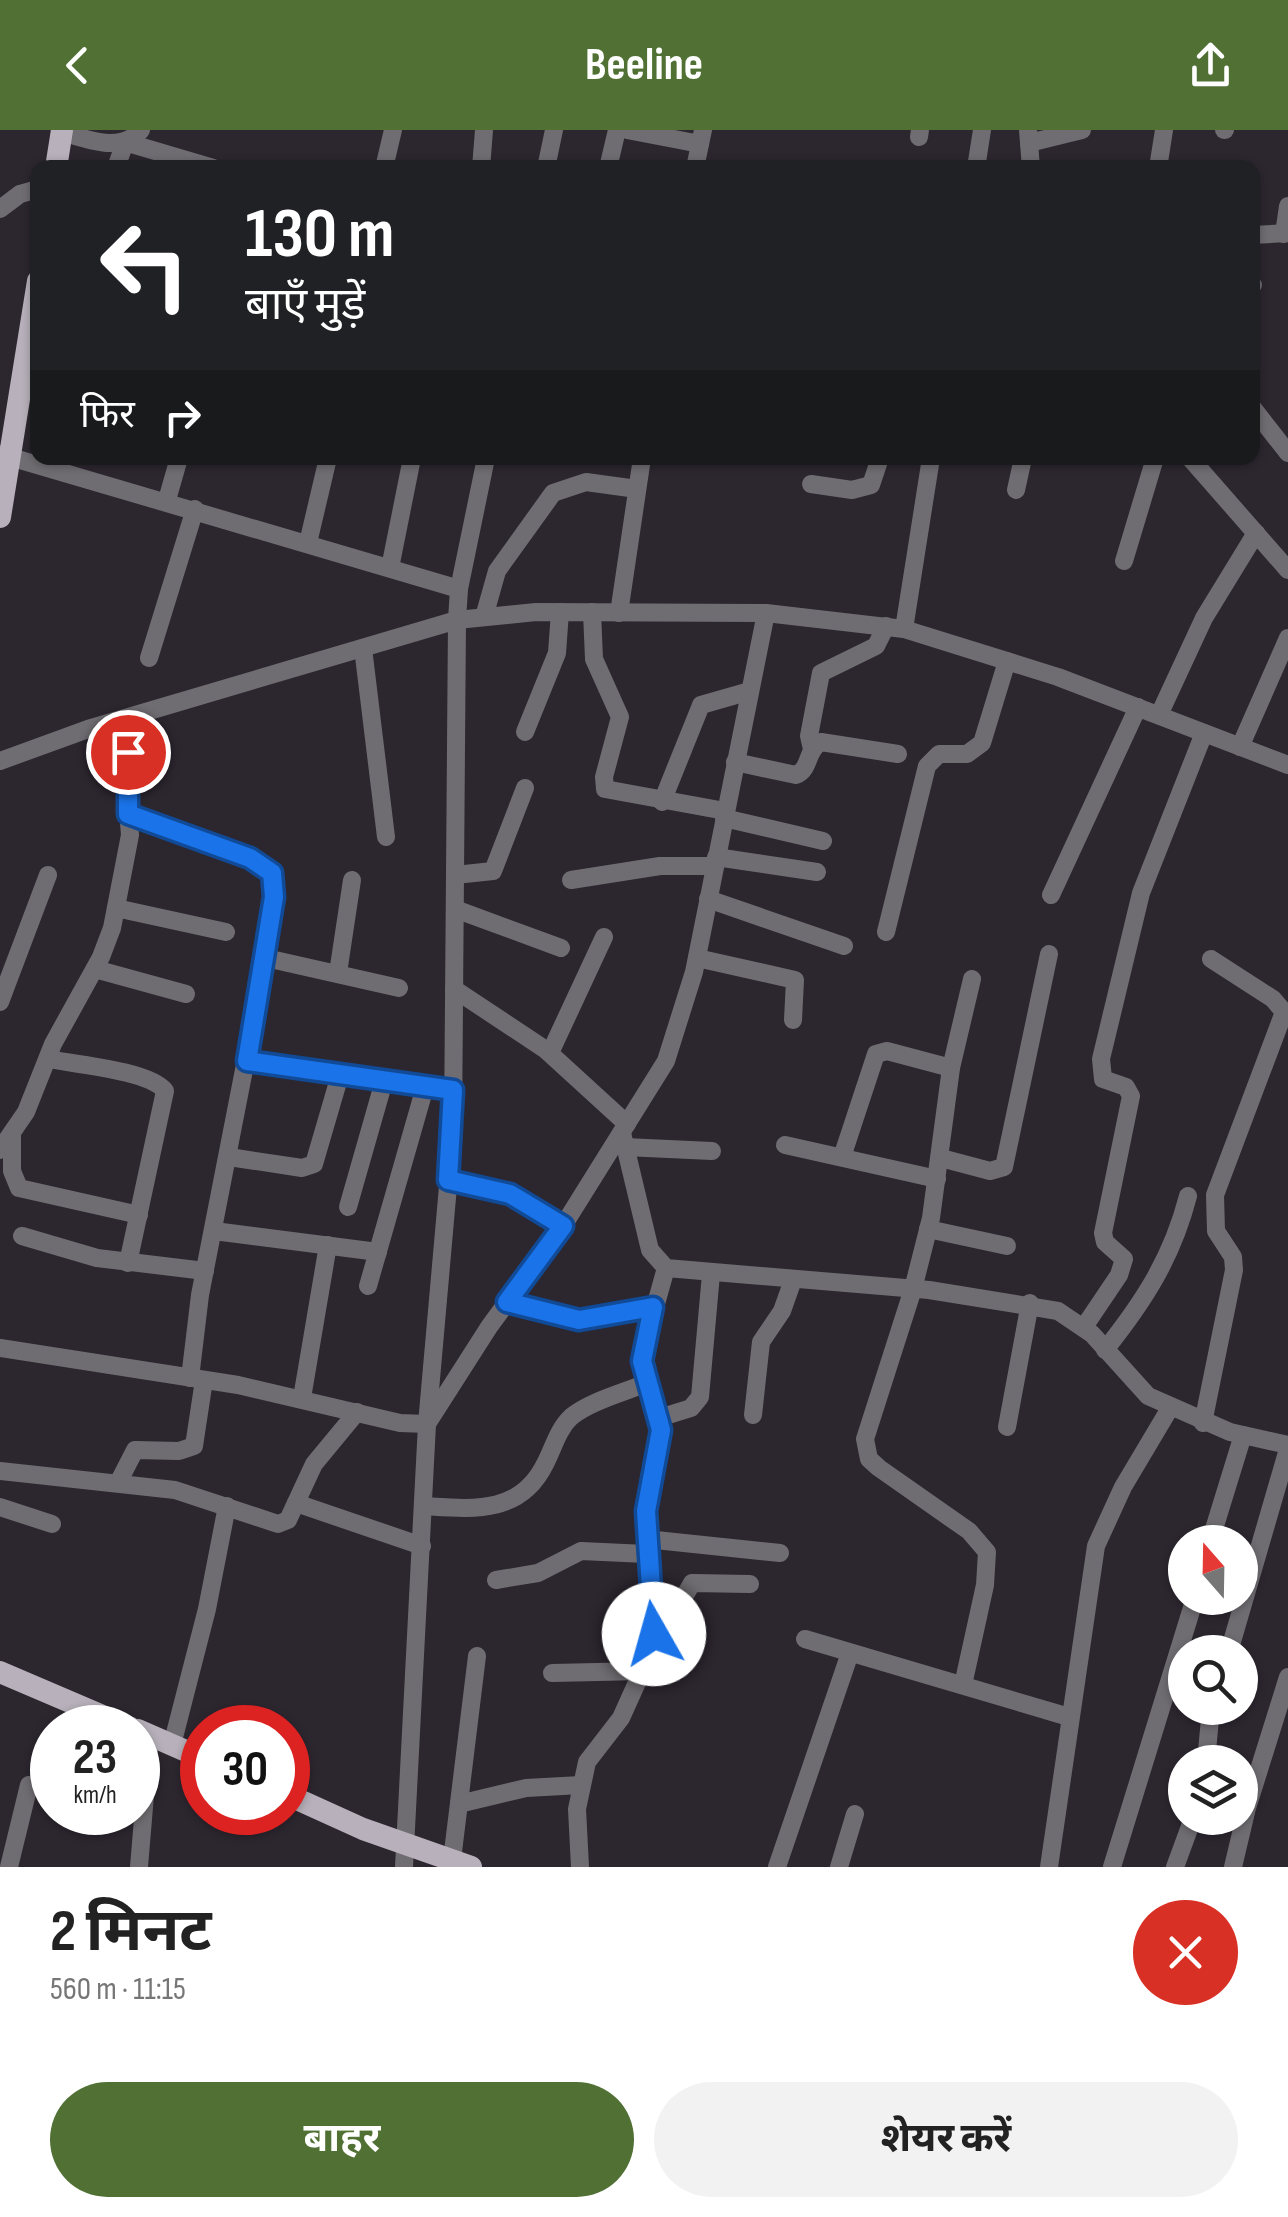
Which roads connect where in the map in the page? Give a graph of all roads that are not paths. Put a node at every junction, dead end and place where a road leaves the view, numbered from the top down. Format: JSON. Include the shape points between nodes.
{"nodes":[{"id":1,"x":141,"y":130,"type":"edge"},
{"id":2,"x":393,"y":130,"type":"edge"},
{"id":3,"x":484,"y":130,"type":"edge"},
{"id":4,"x":554,"y":130,"type":"edge"},
{"id":5,"x":617,"y":130,"type":"edge"},
{"id":6,"x":627,"y":130,"type":"edge"},
{"id":7,"x":982,"y":130,"type":"edge"},
{"id":8,"x":1082,"y":130,"type":"edge"},
{"id":9,"x":1164,"y":130,"type":"edge"},
{"id":10,"x":61,"y":131,"type":"edge"},
{"id":11,"x":1029,"y":136,"type":"edge"},
{"id":12,"x":702,"y":137,"type":"edge"},
{"id":13,"x":125,"y":142,"type":"junction"},
{"id":14,"x":57,"y":160,"type":"edge"},
{"id":15,"x":119,"y":160,"type":"edge"},
{"id":16,"x":186,"y":160,"type":"edge"},
{"id":17,"x":387,"y":160,"type":"edge"},
{"id":18,"x":482,"y":160,"type":"edge"},
{"id":19,"x":548,"y":160,"type":"edge"},
{"id":20,"x":610,"y":160,"type":"edge"},
{"id":21,"x":977,"y":160,"type":"edge"},
{"id":22,"x":1159,"y":160,"type":"edge"},
{"id":23,"x":30,"y":191,"type":"edge"},
{"id":24,"x":1288,"y":206,"type":"edge"},
{"id":25,"x":0,"y":209,"type":"edge"},
{"id":26,"x":1286,"y":234,"type":"edge"},
{"id":27,"x":1260,"y":236,"type":"edge"},
{"id":28,"x":30,"y":322,"type":"edge"},
{"id":29,"x":1260,"y":417,"type":"edge"},
{"id":30,"x":1288,"y":453,"type":"edge"},
{"id":31,"x":4,"y":456,"type":"edge"},
{"id":32,"x":30,"y":463,"type":"edge"},
{"id":33,"x":37,"y":465,"type":"edge"},
{"id":34,"x":177,"y":465,"type":"edge"},
{"id":35,"x":326,"y":465,"type":"edge"},
{"id":36,"x":411,"y":465,"type":"edge"},
{"id":37,"x":485,"y":465,"type":"edge"},
{"id":38,"x":641,"y":465,"type":"edge"},
{"id":39,"x":878,"y":465,"type":"edge"},
{"id":40,"x":930,"y":465,"type":"edge"},
{"id":41,"x":1021,"y":465,"type":"edge"},
{"id":42,"x":1152,"y":465,"type":"edge"},
{"id":43,"x":1196,"y":465,"type":"edge"},
{"id":44,"x":811,"y":484,"type":"dead end"},
{"id":45,"x":637,"y":489,"type":"junction"},
{"id":46,"x":1016,"y":490,"type":"dead end"},
{"id":47,"x":167,"y":500,"type":"junction"},
{"id":48,"x":196,"y":509,"type":"junction"},
{"id":49,"x":0,"y":518,"type":"edge"},
{"id":50,"x":1256,"y":534,"type":"junction"},
{"id":51,"x":308,"y":544,"type":"junction"},
{"id":52,"x":1124,"y":561,"type":"dead end"},
{"id":53,"x":390,"y":568,"type":"junction"},
{"id":54,"x":1288,"y":570,"type":"edge"},
{"id":55,"x":459,"y":588,"type":"junction"},
{"id":56,"x":560,"y":612,"type":"junction"},
{"id":57,"x":592,"y":612,"type":"junction"},
{"id":58,"x":618,"y":613,"type":"junction"},
{"id":59,"x":766,"y":613,"type":"junction"},
{"id":60,"x":484,"y":617,"type":"junction"},
{"id":61,"x":457,"y":620,"type":"junction"},
{"id":62,"x":895,"y":628,"type":"junction"},
{"id":63,"x":1288,"y":638,"type":"edge"},
{"id":64,"x":363,"y":648,"type":"junction"},
{"id":65,"x":149,"y":658,"type":"dead end"},
{"id":66,"x":1006,"y":661,"type":"junction"},
{"id":67,"x":750,"y":692,"type":"junction"},
{"id":68,"x":1138,"y":708,"type":"junction"},
{"id":69,"x":1158,"y":715,"type":"junction"},
{"id":70,"x":130,"y":717,"type":"junction"},
{"id":71,"x":524,"y":732,"type":"dead end"},
{"id":72,"x":1204,"y":733,"type":"junction"},
{"id":73,"x":1240,"y":747,"type":"junction"},
{"id":74,"x":812,"y":749,"type":"junction"},
{"id":75,"x":898,"y":754,"type":"dead end"},
{"id":76,"x":0,"y":761,"type":"edge"},
{"id":77,"x":735,"y":762,"type":"junction"},
{"id":78,"x":1288,"y":765,"type":"edge"},
{"id":79,"x":525,"y":788,"type":"dead end"},
{"id":80,"x":662,"y":802,"type":"junction"},
{"id":81,"x":128,"y":814,"type":"junction"},
{"id":82,"x":724,"y":815,"type":"junction"},
{"id":83,"x":386,"y":837,"type":"dead end"},
{"id":84,"x":823,"y":841,"type":"dead end"},
{"id":85,"x":715,"y":861,"type":"junction"},
{"id":86,"x":817,"y":872,"type":"dead end"},
{"id":87,"x":48,"y":875,"type":"dead end"},
{"id":88,"x":455,"y":875,"type":"junction"},
{"id":89,"x":352,"y":880,"type":"dead end"},
{"id":90,"x":571,"y":880,"type":"dead end"},
{"id":91,"x":1051,"y":896,"type":"dead end"},
{"id":92,"x":708,"y":898,"type":"junction"},
{"id":93,"x":116,"y":908,"type":"junction"},
{"id":94,"x":455,"y":909,"type":"junction"},
{"id":95,"x":226,"y":932,"type":"dead end"},
{"id":96,"x":886,"y":932,"type":"dead end"},
{"id":97,"x":604,"y":937,"type":"dead end"},
{"id":98,"x":844,"y":946,"type":"dead end"},
{"id":99,"x":561,"y":948,"type":"dead end"},
{"id":100,"x":1049,"y":954,"type":"dead end"},
{"id":101,"x":266,"y":958,"type":"junction"},
{"id":102,"x":696,"y":958,"type":"junction"},
{"id":103,"x":1211,"y":959,"type":"dead end"},
{"id":104,"x":95,"y":969,"type":"junction"},
{"id":105,"x":338,"y":973,"type":"junction"},
{"id":106,"x":972,"y":979,"type":"dead end"},
{"id":107,"x":399,"y":988,"type":"dead end"},
{"id":108,"x":454,"y":989,"type":"junction"},
{"id":109,"x":186,"y":994,"type":"dead end"},
{"id":110,"x":0,"y":1002,"type":"edge"},
{"id":111,"x":1284,"y":1006,"type":"edge"},
{"id":112,"x":793,"y":1020,"type":"dead end"},
{"id":113,"x":550,"y":1053,"type":"junction"},
{"id":114,"x":48,"y":1058,"type":"junction"},
{"id":115,"x":247,"y":1061,"type":"junction"},
{"id":116,"x":951,"y":1068,"type":"junction"},
{"id":117,"x":340,"y":1074,"type":"junction"},
{"id":118,"x":384,"y":1081,"type":"junction"},
{"id":119,"x":425,"y":1086,"type":"junction"},
{"id":120,"x":453,"y":1090,"type":"junction"},
{"id":121,"x":12,"y":1133,"type":"junction"},
{"id":122,"x":625,"y":1135,"type":"junction"},
{"id":123,"x":785,"y":1145,"type":"dead end"},
{"id":124,"x":0,"y":1150,"type":"edge"},
{"id":125,"x":712,"y":1150,"type":"dead end"},
{"id":126,"x":229,"y":1157,"type":"junction"},
{"id":127,"x":842,"y":1157,"type":"junction"},
{"id":128,"x":940,"y":1158,"type":"junction"},
{"id":129,"x":937,"y":1179,"type":"junction"},
{"id":130,"x":448,"y":1180,"type":"junction"},
{"id":131,"x":1188,"y":1196,"type":"dead end"},
{"id":132,"x":348,"y":1207,"type":"dead end"},
{"id":133,"x":139,"y":1215,"type":"junction"},
{"id":134,"x":563,"y":1226,"type":"junction"},
{"id":135,"x":928,"y":1230,"type":"junction"},
{"id":136,"x":214,"y":1231,"type":"junction"},
{"id":137,"x":22,"y":1236,"type":"dead end"},
{"id":138,"x":328,"y":1246,"type":"junction"},
{"id":139,"x":1007,"y":1246,"type":"dead end"},
{"id":140,"x":378,"y":1252,"type":"junction"},
{"id":141,"x":128,"y":1263,"type":"junction"},
{"id":142,"x":666,"y":1268,"type":"junction"},
{"id":143,"x":206,"y":1271,"type":"junction"},
{"id":144,"x":711,"y":1274,"type":"junction"},
{"id":145,"x":793,"y":1280,"type":"junction"},
{"id":146,"x":368,"y":1286,"type":"dead end"},
{"id":147,"x":914,"y":1288,"type":"junction"},
{"id":148,"x":507,"y":1302,"type":"junction"},
{"id":149,"x":1030,"y":1303,"type":"junction"},
{"id":150,"x":653,"y":1307,"type":"junction"},
{"id":151,"x":1084,"y":1327,"type":"junction"},
{"id":152,"x":0,"y":1348,"type":"edge"},
{"id":153,"x":1105,"y":1350,"type":"junction"},
{"id":154,"x":197,"y":1378,"type":"junction"},
{"id":155,"x":649,"y":1382,"type":"junction"},
{"id":156,"x":302,"y":1398,"type":"junction"},
{"id":157,"x":1170,"y":1408,"type":"junction"},
{"id":158,"x":358,"y":1412,"type":"junction"},
{"id":159,"x":754,"y":1415,"type":"dead end"},
{"id":160,"x":659,"y":1418,"type":"junction"},
{"id":161,"x":1203,"y":1423,"type":"junction"},
{"id":162,"x":428,"y":1424,"type":"junction"},
{"id":163,"x":1007,"y":1427,"type":"dead end"},
{"id":164,"x":1243,"y":1435,"type":"junction"},
{"id":165,"x":1288,"y":1447,"type":"edge"},
{"id":166,"x":0,"y":1472,"type":"edge"},
{"id":167,"x":118,"y":1483,"type":"junction"},
{"id":168,"x":296,"y":1503,"type":"junction"},
{"id":169,"x":227,"y":1506,"type":"junction"},
{"id":170,"x":424,"y":1506,"type":"junction"},
{"id":171,"x":0,"y":1508,"type":"edge"},
{"id":172,"x":52,"y":1524,"type":"dead end"},
{"id":173,"x":1215,"y":1525,"type":"edge"},
{"id":174,"x":422,"y":1546,"type":"junction"},
{"id":175,"x":646,"y":1547,"type":"junction"},
{"id":176,"x":780,"y":1553,"type":"dead end"},
{"id":177,"x":496,"y":1580,"type":"dead end"},
{"id":178,"x":750,"y":1584,"type":"dead end"},
{"id":179,"x":652,"y":1612,"type":"junction"},
{"id":180,"x":1189,"y":1615,"type":"edge"},
{"id":181,"x":1234,"y":1635,"type":"edge"},
{"id":182,"x":805,"y":1640,"type":"dead end"},
{"id":183,"x":850,"y":1652,"type":"junction"},
{"id":184,"x":477,"y":1656,"type":"dead end"},
{"id":185,"x":643,"y":1671,"type":"junction"},
{"id":186,"x":0,"y":1672,"type":"edge"},
{"id":187,"x":552,"y":1673,"type":"dead end"},
{"id":188,"x":1288,"y":1677,"type":"edge"},
{"id":189,"x":963,"y":1685,"type":"junction"},
{"id":190,"x":78,"y":1705,"type":"edge"},
{"id":191,"x":1069,"y":1717,"type":"junction"},
{"id":192,"x":160,"y":1739,"type":"edge"},
{"id":193,"x":172,"y":1744,"type":"junction"},
{"id":194,"x":180,"y":1748,"type":"edge"},
{"id":195,"x":29,"y":1785,"type":"dead end"},
{"id":196,"x":581,"y":1785,"type":"junction"},
{"id":197,"x":459,"y":1804,"type":"junction"},
{"id":198,"x":310,"y":1806,"type":"edge"},
{"id":199,"x":854,"y":1814,"type":"dead end"},
{"id":200,"x":139,"y":1835,"type":"edge"},
{"id":201,"x":1187,"y":1835,"type":"edge"},
{"id":202,"x":405,"y":1856,"type":"edge"},
{"id":203,"x":461,"y":1864,"type":"edge"},
{"id":204,"x":9,"y":1867,"type":"edge"},
{"id":205,"x":139,"y":1867,"type":"edge"},
{"id":206,"x":580,"y":1867,"type":"edge"},
{"id":207,"x":777,"y":1867,"type":"edge"},
{"id":208,"x":839,"y":1867,"type":"edge"},
{"id":209,"x":1049,"y":1867,"type":"edge"},
{"id":210,"x":1112,"y":1867,"type":"edge"},
{"id":211,"x":1175,"y":1867,"type":"edge"},
{"id":212,"x":1233,"y":1867,"type":"edge"}],
"edges":[{"from":1,"to":13,"type":"street"},
{"from":2,"to":17,"type":"street"},
{"from":3,"to":18,"type":"street"},
{"from":4,"to":19,"type":"street"},
{"from":5,"to":20,"type":"street"},
{"from":6,"to":12,"type":"street"},
{"from":7,"to":21,"type":"street"},
{"from":8,"to":11,"type":"street"},
{"from":9,"to":22,"type":"street"},
{"from":10,"to":13,"type":"street","via":[[101,143]]},
{"from":10,"to":14,"type":"main road"},
{"from":13,"to":15,"type":"street"},
{"from":13,"to":16,"type":"street"},
{"from":23,"to":25,"type":"street"},
{"from":24,"to":26,"type":"street"},
{"from":26,"to":27,"type":"street"},
{"from":28,"to":31,"type":"main road"},
{"from":29,"to":30,"type":"street"},
{"from":31,"to":32,"type":"street"},
{"from":31,"to":49,"type":"main road"},
{"from":33,"to":47,"type":"street"},
{"from":34,"to":47,"type":"street"},
{"from":35,"to":51,"type":"street"},
{"from":36,"to":53,"type":"street"},
{"from":37,"to":55,"type":"street"},
{"from":38,"to":45,"type":"street"},
{"from":39,"to":44,"type":"street","via":[[862,490]]},
{"from":40,"to":62,"type":"street"},
{"from":41,"to":46,"type":"street"},
{"from":42,"to":52,"type":"street"},
{"from":43,"to":50,"type":"street"},
{"from":45,"to":58,"type":"street"},
{"from":45,"to":60,"type":"street","via":[[586,482],[552,493],[497,570]]},
{"from":47,"to":48,"type":"street"},
{"from":48,"to":51,"type":"street"},
{"from":48,"to":65,"type":"street"},
{"from":50,"to":54,"type":"street"},
{"from":50,"to":69,"type":"street","via":[[1204,618]]},
{"from":51,"to":53,"type":"street"},
{"from":53,"to":55,"type":"street"},
{"from":55,"to":61,"type":"street"},
{"from":56,"to":57,"type":"street"},
{"from":56,"to":60,"type":"street"},
{"from":56,"to":71,"type":"street","via":[[557,653]]},
{"from":57,"to":58,"type":"street"},
{"from":57,"to":80,"type":"street","via":[[594,659],[620,717],[606,788]]},
{"from":58,"to":59,"type":"street"},
{"from":59,"to":62,"type":"street"},
{"from":59,"to":67,"type":"street"},
{"from":60,"to":61,"type":"street"},
{"from":61,"to":64,"type":"street"},
{"from":61,"to":88,"type":"street"},
{"from":62,"to":66,"type":"street"},
{"from":62,"to":74,"type":"street","via":[[876,646],[822,673]]},
{"from":63,"to":73,"type":"street"},
{"from":64,"to":70,"type":"street"},
{"from":64,"to":83,"type":"street"},
{"from":66,"to":68,"type":"street"},
{"from":66,"to":96,"type":"street","via":[[982,743],[968,754],[939,754],[927,766]]},
{"from":67,"to":77,"type":"street"},
{"from":67,"to":80,"type":"street","via":[[701,705]]},
{"from":68,"to":69,"type":"street"},
{"from":68,"to":91,"type":"street"},
{"from":69,"to":72,"type":"street"},
{"from":70,"to":76,"type":"street"},
{"from":70,"to":81,"type":"street"},
{"from":72,"to":73,"type":"street"},
{"from":72,"to":151,"type":"street","via":[[1140,893],[1101,1060],[1103,1079],[1126,1086],[1131,1096],[1103,1234],[1124,1259]]},
{"from":73,"to":78,"type":"street"},
{"from":74,"to":75,"type":"street","via":[[820,742]]},
{"from":74,"to":77,"type":"street","via":[[806,770],[796,775]]},
{"from":77,"to":82,"type":"street"},
{"from":79,"to":88,"type":"street","via":[[493,872]]},
{"from":80,"to":82,"type":"street"},
{"from":81,"to":93,"type":"street"},
{"from":81,"to":101,"type":"street","via":[[264,864],[274,883]]},
{"from":82,"to":84,"type":"street"},
{"from":82,"to":85,"type":"street"},
{"from":85,"to":86,"type":"street"},
{"from":85,"to":90,"type":"street"},
{"from":85,"to":92,"type":"street"},
{"from":87,"to":110,"type":"street"},
{"from":88,"to":94,"type":"street"},
{"from":89,"to":105,"type":"street"},
{"from":92,"to":98,"type":"street"},
{"from":92,"to":102,"type":"street"},
{"from":93,"to":95,"type":"street"},
{"from":93,"to":104,"type":"street"},
{"from":94,"to":99,"type":"street"},
{"from":94,"to":108,"type":"street"},
{"from":97,"to":113,"type":"street"},
{"from":100,"to":128,"type":"street","via":[[1004,1167],[990,1171]]},
{"from":101,"to":105,"type":"street"},
{"from":101,"to":115,"type":"street"},
{"from":102,"to":112,"type":"street","via":[[794,980]]},
{"from":102,"to":122,"type":"street","via":[[666,1061]]},
{"from":103,"to":111,"type":"street"},
{"from":104,"to":109,"type":"street"},
{"from":104,"to":114,"type":"street"},
{"from":105,"to":107,"type":"street"},
{"from":106,"to":116,"type":"street"},
{"from":108,"to":113,"type":"street"},
{"from":108,"to":120,"type":"street"},
{"from":111,"to":161,"type":"street","via":[[1215,1195],[1216,1230],[1234,1270]]},
{"from":113,"to":122,"type":"street"},
{"from":114,"to":121,"type":"street"},
{"from":114,"to":133,"type":"street","via":[[140,1077],[165,1090]]},
{"from":115,"to":117,"type":"street"},
{"from":115,"to":126,"type":"street"},
{"from":116,"to":127,"type":"street","via":[[876,1054]]},
{"from":116,"to":128,"type":"street"},
{"from":117,"to":118,"type":"street"},
{"from":117,"to":126,"type":"street","via":[[318,1157],[309,1168]]},
{"from":118,"to":119,"type":"street"},
{"from":118,"to":132,"type":"street"},
{"from":119,"to":120,"type":"street"},
{"from":119,"to":140,"type":"street"},
{"from":120,"to":130,"type":"street"},
{"from":121,"to":124,"type":"street"},
{"from":121,"to":133,"type":"street","via":[[19,1188]]},
{"from":122,"to":125,"type":"street"},
{"from":122,"to":134,"type":"street"},
{"from":122,"to":142,"type":"street","via":[[650,1250]]},
{"from":123,"to":127,"type":"street"},
{"from":126,"to":136,"type":"street"},
{"from":127,"to":129,"type":"street"},
{"from":128,"to":129,"type":"street"},
{"from":129,"to":135,"type":"street"},
{"from":130,"to":134,"type":"street","via":[[510,1194]]},
{"from":130,"to":162,"type":"street"},
{"from":131,"to":153,"type":"street","via":[[1173,1249],[1149,1294]]},
{"from":133,"to":141,"type":"street"},
{"from":134,"to":148,"type":"street"},
{"from":135,"to":139,"type":"street"},
{"from":135,"to":147,"type":"street"},
{"from":136,"to":138,"type":"street"},
{"from":136,"to":143,"type":"street"},
{"from":137,"to":141,"type":"street"},
{"from":138,"to":140,"type":"street"},
{"from":138,"to":156,"type":"street"},
{"from":140,"to":146,"type":"street"},
{"from":141,"to":143,"type":"street"},
{"from":142,"to":144,"type":"street"},
{"from":142,"to":150,"type":"street"},
{"from":143,"to":154,"type":"street"},
{"from":144,"to":145,"type":"street"},
{"from":144,"to":160,"type":"street","via":[[700,1397],[691,1408]]},
{"from":145,"to":147,"type":"street"},
{"from":145,"to":159,"type":"street","via":[[761,1342]]},
{"from":147,"to":149,"type":"street"},
{"from":147,"to":189,"type":"street","via":[[865,1450],[879,1468],[969,1530],[987,1552]]},
{"from":148,"to":150,"type":"street","via":[[579,1320]]},
{"from":148,"to":162,"type":"street"},
{"from":149,"to":151,"type":"street"},
{"from":149,"to":163,"type":"street"},
{"from":150,"to":155,"type":"street","via":[[643,1350]]},
{"from":151,"to":153,"type":"street"},
{"from":152,"to":154,"type":"street"},
{"from":153,"to":157,"type":"street","via":[[1148,1396]]},
{"from":154,"to":156,"type":"street"},
{"from":154,"to":167,"type":"street","via":[[194,1446],[136,1450]]},
{"from":155,"to":160,"type":"street"},
{"from":155,"to":170,"type":"street","via":[[575,1414],[538,1476],[507,1503],[480,1510]]},
{"from":156,"to":158,"type":"street"},
{"from":157,"to":161,"type":"street"},
{"from":157,"to":191,"type":"street","via":[[1096,1546]]},
{"from":158,"to":162,"type":"street"},
{"from":158,"to":168,"type":"street","via":[[314,1464]]},
{"from":160,"to":175,"type":"street"},
{"from":161,"to":164,"type":"street"},
{"from":162,"to":170,"type":"street"},
{"from":164,"to":165,"type":"street"},
{"from":164,"to":173,"type":"street"},
{"from":165,"to":181,"type":"street"},
{"from":166,"to":167,"type":"street"},
{"from":167,"to":169,"type":"street"},
{"from":168,"to":169,"type":"street","via":[[278,1524]]},
{"from":168,"to":174,"type":"street"},
{"from":169,"to":193,"type":"street"},
{"from":170,"to":174,"type":"street"},
{"from":171,"to":172,"type":"street"},
{"from":174,"to":202,"type":"street"},
{"from":175,"to":176,"type":"street"},
{"from":175,"to":177,"type":"street","via":[[581,1551],[538,1573]]},
{"from":175,"to":179,"type":"street"},
{"from":178,"to":179,"type":"street","via":[[692,1583],[676,1611]]},
{"from":179,"to":185,"type":"street","via":[[653,1647]]},
{"from":180,"to":210,"type":"street"},
{"from":182,"to":183,"type":"street"},
{"from":183,"to":189,"type":"street"},
{"from":183,"to":207,"type":"street"},
{"from":184,"to":197,"type":"street"},
{"from":185,"to":187,"type":"street"},
{"from":185,"to":196,"type":"street","via":[[621,1718],[592,1751]]},
{"from":186,"to":190,"type":"main road"},
{"from":188,"to":212,"type":"street"},
{"from":189,"to":191,"type":"street"},
{"from":191,"to":209,"type":"street"},
{"from":192,"to":193,"type":"main road"},
{"from":193,"to":194,"type":"main road"},
{"from":195,"to":204,"type":"street"},
{"from":196,"to":197,"type":"street","via":[[526,1788]]},
{"from":196,"to":206,"type":"street"},
{"from":197,"to":203,"type":"street"},
{"from":198,"to":202,"type":"main road"},
{"from":199,"to":208,"type":"street"},
{"from":200,"to":205,"type":"street"},
{"from":201,"to":211,"type":"street"},
{"from":202,"to":203,"type":"main road"}]}
